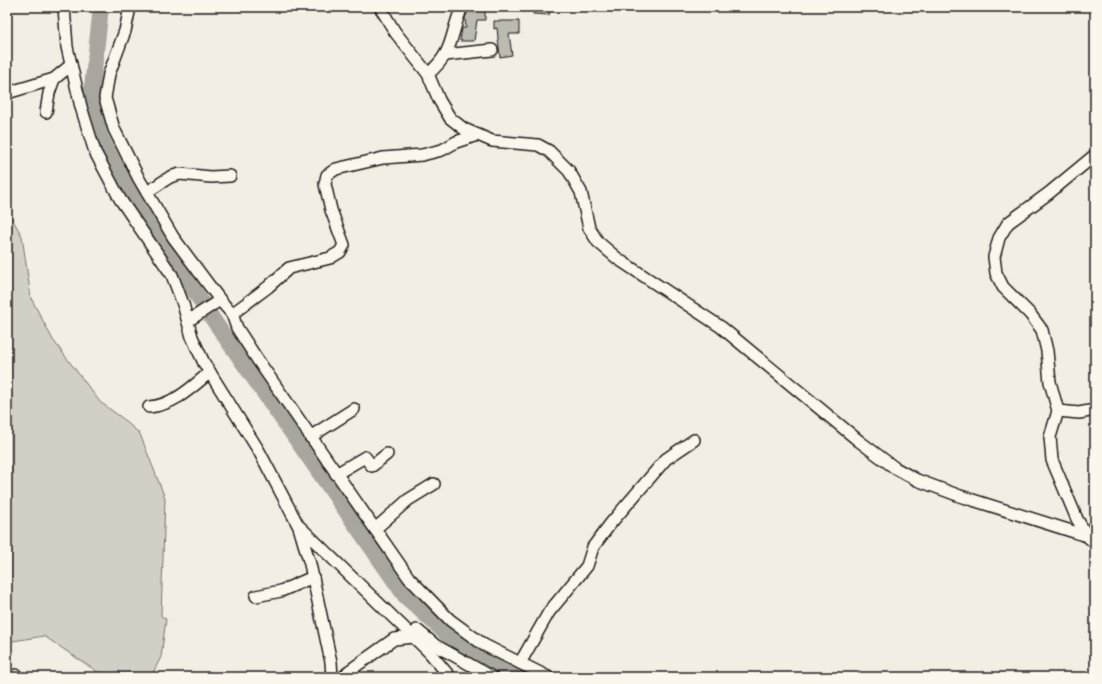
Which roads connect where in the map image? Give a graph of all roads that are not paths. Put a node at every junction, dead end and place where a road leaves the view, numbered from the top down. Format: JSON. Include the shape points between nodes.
{"nodes":[{"id":1,"x":64,"y":7,"type":"edge"},
{"id":2,"x":130,"y":7,"type":"edge"},
{"id":3,"x":380,"y":7,"type":"edge"},
{"id":4,"x":462,"y":7,"type":"edge"},
{"id":5,"x":492,"y":50,"type":"dead end"},
{"id":6,"x":445,"y":55,"type":"junction"},
{"id":7,"x":71,"y":66,"type":"junction"},
{"id":8,"x":428,"y":74,"type":"junction"},
{"id":9,"x":54,"y":79,"type":"junction"},
{"id":10,"x":7,"y":93,"type":"edge"},
{"id":11,"x":46,"y":112,"type":"dead end"},
{"id":12,"x":477,"y":135,"type":"junction"},
{"id":13,"x":1095,"y":155,"type":"edge"},
{"id":14,"x":230,"y":176,"type":"dead end"},
{"id":15,"x":147,"y":192,"type":"junction"},
{"id":16,"x":216,"y":303,"type":"junction"},
{"id":17,"x":232,"y":314,"type":"junction"},
{"id":18,"x":193,"y":318,"type":"junction"},
{"id":19,"x":210,"y":372,"type":"junction"},
{"id":20,"x":149,"y":407,"type":"dead end"},
{"id":21,"x":354,"y":409,"type":"dead end"},
{"id":22,"x":1095,"y":410,"type":"edge"},
{"id":23,"x":1058,"y":411,"type":"junction"},
{"id":24,"x":310,"y":437,"type":"junction"},
{"id":25,"x":694,"y":440,"type":"dead end"},
{"id":26,"x":387,"y":454,"type":"dead end"},
{"id":27,"x":336,"y":474,"type":"junction"},
{"id":28,"x":434,"y":484,"type":"dead end"},
{"id":29,"x":299,"y":527,"type":"junction"},
{"id":30,"x":375,"y":529,"type":"junction"},
{"id":31,"x":1091,"y":540,"type":"edge"},
{"id":32,"x":313,"y":577,"type":"junction"},
{"id":33,"x":256,"y":596,"type":"dead end"},
{"id":34,"x":377,"y":601,"type":"junction"},
{"id":35,"x":414,"y":637,"type":"junction"},
{"id":36,"x":520,"y":663,"type":"junction"},
{"id":37,"x":332,"y":677,"type":"edge"},
{"id":38,"x":344,"y":677,"type":"edge"},
{"id":39,"x":450,"y":677,"type":"edge"},
{"id":40,"x":492,"y":677,"type":"edge"},
{"id":41,"x":548,"y":677,"type":"edge"}],
"edges":[{"from":1,"to":7,"type":"street"},
{"from":2,"to":15,"type":"street","via":[[125,31],[109,74],[106,98],[114,129]]},
{"from":3,"to":8,"type":"street","via":[[395,32]]},
{"from":4,"to":6,"type":"street"},
{"from":5,"to":6,"type":"street"},
{"from":6,"to":8,"type":"street"},
{"from":7,"to":9,"type":"street"},
{"from":7,"to":18,"type":"street","via":[[95,152],[120,199],[172,274]]},
{"from":8,"to":12,"type":"street","via":[[450,118]]},
{"from":9,"to":10,"type":"street"},
{"from":9,"to":11,"type":"street","via":[[48,93]]},
{"from":12,"to":17,"type":"street","via":[[442,150],[422,155],[382,158],[336,169],[327,175],[324,184],[344,245],[340,252],[330,258],[289,268]]},
{"from":12,"to":31,"type":"street","via":[[492,141],[538,145],[549,151],[569,171],[581,192],[589,228],[598,242],[618,259],[721,327],[895,468],[917,480],[960,496]]},
{"from":13,"to":23,"type":"street","via":[[1008,223],[999,238],[994,257],[996,273],[1003,287],[1042,330],[1050,382]]},
{"from":14,"to":15,"type":"street","via":[[180,174],[170,177]]},
{"from":15,"to":16,"type":"street"},
{"from":16,"to":17,"type":"street"},
{"from":16,"to":18,"type":"street"},
{"from":17,"to":24,"type":"street","via":[[237,328]]},
{"from":18,"to":19,"type":"street","via":[[192,337]]},
{"from":19,"to":20,"type":"street","via":[[182,395],[160,406]]},
{"from":19,"to":29,"type":"street","via":[[259,451]]},
{"from":21,"to":24,"type":"street"},
{"from":22,"to":23,"type":"street","via":[[1079,413]]},
{"from":23,"to":31,"type":"street","via":[[1050,437],[1052,460],[1077,519]]},
{"from":24,"to":27,"type":"street"},
{"from":25,"to":36,"type":"street","via":[[666,459],[611,523],[593,547],[586,566],[549,612]]},
{"from":26,"to":27,"type":"street","via":[[372,466],[365,457]]},
{"from":27,"to":30,"type":"street"},
{"from":28,"to":30,"type":"street","via":[[408,500]]},
{"from":29,"to":32,"type":"street"},
{"from":29,"to":34,"type":"street"},
{"from":30,"to":36,"type":"street","via":[[409,578],[450,620],[484,645]]},
{"from":32,"to":33,"type":"street","via":[[281,591]]},
{"from":32,"to":37,"type":"street"},
{"from":34,"to":35,"type":"street"},
{"from":34,"to":40,"type":"street","via":[[391,609],[435,646]]},
{"from":35,"to":38,"type":"street","via":[[394,639]]},
{"from":35,"to":39,"type":"street"},
{"from":36,"to":41,"type":"street"}]}
